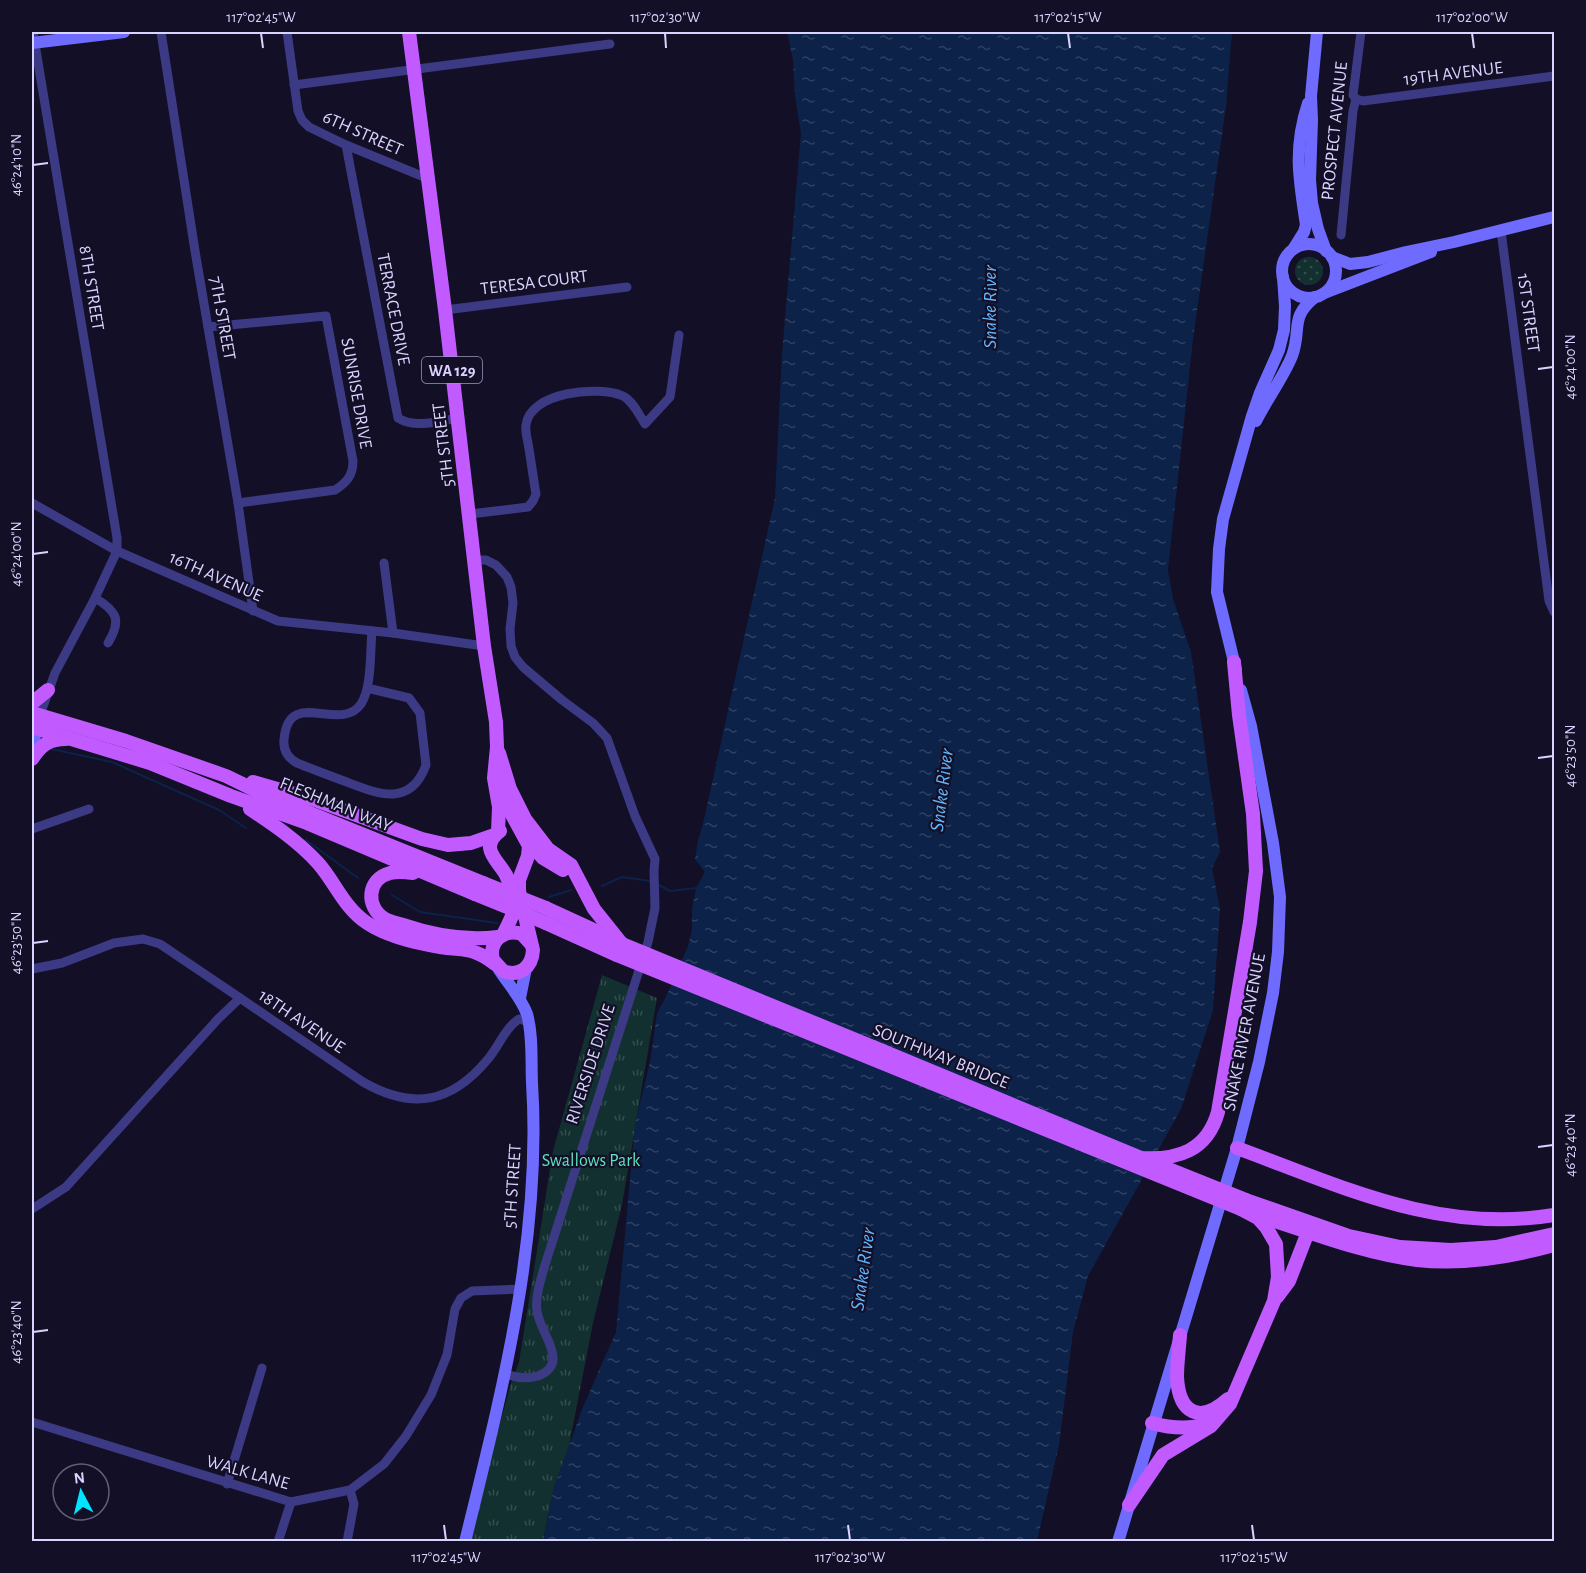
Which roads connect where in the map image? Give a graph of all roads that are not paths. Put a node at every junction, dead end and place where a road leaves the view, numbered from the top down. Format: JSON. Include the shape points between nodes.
{"nodes":[{"id":1,"x":124,"y":32,"type":"edge"},
{"id":2,"x":161,"y":32,"type":"edge"},
{"id":3,"x":287,"y":32,"type":"edge"},
{"id":4,"x":410,"y":32,"type":"edge"},
{"id":5,"x":1317,"y":32,"type":"edge"},
{"id":6,"x":1361,"y":32,"type":"edge"},
{"id":7,"x":33,"y":39,"type":"edge"},
{"id":8,"x":610,"y":44,"type":"dead end"},
{"id":9,"x":415,"y":68,"type":"junction"},
{"id":10,"x":1554,"y":76,"type":"edge"},
{"id":11,"x":294,"y":85,"type":"junction"},
{"id":12,"x":1311,"y":96,"type":"junction"},
{"id":13,"x":1356,"y":99,"type":"junction"},
{"id":14,"x":346,"y":145,"type":"junction"},
{"id":15,"x":429,"y":179,"type":"junction"},
{"id":16,"x":1554,"y":217,"type":"edge"},
{"id":17,"x":1501,"y":231,"type":"junction"},
{"id":18,"x":1341,"y":235,"type":"dead end"},
{"id":19,"x":1454,"y":242,"type":"junction"},
{"id":20,"x":1293,"y":250,"type":"junction"},
{"id":21,"x":1329,"y":254,"type":"junction"},
{"id":22,"x":1283,"y":278,"type":"junction"},
{"id":23,"x":627,"y":287,"type":"dead end"},
{"id":24,"x":1320,"y":295,"type":"junction"},
{"id":25,"x":446,"y":310,"type":"junction"},
{"id":26,"x":208,"y":327,"type":"junction"},
{"id":27,"x":679,"y":335,"type":"dead end"},
{"id":28,"x":458,"y":418,"type":"junction"},
{"id":29,"x":1244,"y":450,"type":"junction"},
{"id":30,"x":32,"y":503,"type":"edge"},
{"id":31,"x":238,"y":503,"type":"junction"},
{"id":32,"x":470,"y":514,"type":"junction"},
{"id":33,"x":117,"y":551,"type":"junction"},
{"id":34,"x":475,"y":560,"type":"junction"},
{"id":35,"x":384,"y":563,"type":"dead end"},
{"id":36,"x":96,"y":598,"type":"junction"},
{"id":37,"x":253,"y":611,"type":"junction"},
{"id":38,"x":1554,"y":612,"type":"edge"},
{"id":39,"x":372,"y":631,"type":"junction"},
{"id":40,"x":393,"y":633,"type":"junction"},
{"id":41,"x":108,"y":643,"type":"dead end"},
{"id":42,"x":484,"y":646,"type":"junction"},
{"id":43,"x":1234,"y":662,"type":"junction"},
{"id":44,"x":367,"y":688,"type":"junction"},
{"id":45,"x":48,"y":690,"type":"junction"},
{"id":46,"x":32,"y":703,"type":"edge"},
{"id":47,"x":34,"y":721,"type":"edge"},
{"id":48,"x":72,"y":739,"type":"junction"},
{"id":49,"x":497,"y":747,"type":"junction"},
{"id":50,"x":32,"y":753,"type":"edge"},
{"id":51,"x":32,"y":759,"type":"edge"},
{"id":52,"x":504,"y":770,"type":"junction"},
{"id":53,"x":226,"y":776,"type":"junction"},
{"id":54,"x":231,"y":796,"type":"junction"},
{"id":55,"x":89,"y":809,"type":"dead end"},
{"id":56,"x":32,"y":829,"type":"edge"},
{"id":57,"x":496,"y":834,"type":"junction"},
{"id":58,"x":525,"y":837,"type":"junction"},
{"id":59,"x":424,"y":874,"type":"junction"},
{"id":60,"x":479,"y":889,"type":"junction"},
{"id":61,"x":584,"y":891,"type":"junction"},
{"id":62,"x":501,"y":936,"type":"junction"},
{"id":63,"x":532,"y":945,"type":"junction"},
{"id":64,"x":620,"y":949,"type":"junction"},
{"id":65,"x":497,"y":966,"type":"junction"},
{"id":66,"x":526,"y":968,"type":"junction"},
{"id":67,"x":32,"y":969,"type":"edge"},
{"id":68,"x":240,"y":998,"type":"junction"},
{"id":69,"x":520,"y":998,"type":"junction"},
{"id":70,"x":529,"y":1022,"type":"junction"},
{"id":71,"x":1237,"y":1148,"type":"junction"},
{"id":72,"x":1141,"y":1158,"type":"junction"},
{"id":73,"x":1243,"y":1205,"type":"junction"},
{"id":74,"x":32,"y":1209,"type":"edge"},
{"id":75,"x":1554,"y":1215,"type":"edge"},
{"id":76,"x":1300,"y":1218,"type":"junction"},
{"id":77,"x":1308,"y":1232,"type":"junction"},
{"id":78,"x":1554,"y":1234,"type":"edge"},
{"id":79,"x":1338,"y":1243,"type":"junction"},
{"id":80,"x":1554,"y":1245,"type":"edge"},
{"id":81,"x":1299,"y":1257,"type":"junction"},
{"id":82,"x":521,"y":1289,"type":"junction"},
{"id":83,"x":1274,"y":1301,"type":"junction"},
{"id":84,"x":1180,"y":1335,"type":"junction"},
{"id":85,"x":262,"y":1368,"type":"dead end"},
{"id":86,"x":505,"y":1376,"type":"junction"},
{"id":87,"x":1236,"y":1391,"type":"junction"},
{"id":88,"x":1218,"y":1418,"type":"junction"},
{"id":89,"x":32,"y":1422,"type":"edge"},
{"id":90,"x":1152,"y":1423,"type":"junction"},
{"id":91,"x":226,"y":1484,"type":"junction"},
{"id":92,"x":350,"y":1490,"type":"junction"},
{"id":93,"x":291,"y":1502,"type":"junction"},
{"id":94,"x":1129,"y":1504,"type":"junction"},
{"id":95,"x":278,"y":1542,"type":"edge"},
{"id":96,"x":347,"y":1542,"type":"edge"},
{"id":97,"x":465,"y":1542,"type":"edge"},
{"id":98,"x":1118,"y":1542,"type":"edge"}],
"edges":[{"from":1,"to":7,"type":"main road"},
{"from":2,"to":26,"type":"street","name":"7TH STREET"},
{"from":3,"to":11,"type":"street","name":"6TH STREET"},
{"from":4,"to":9,"type":"main road","name":"5TH STREET","number":"WA 129"},
{"from":5,"to":12,"type":"main road"},
{"from":6,"to":13,"type":"street","name":"PROSPECT AVENUE","via":[[1353,95]]},
{"from":7,"to":33,"type":"street","name":"8TH STREET"},
{"from":8,"to":9,"type":"street"},
{"from":9,"to":11,"type":"street"},
{"from":9,"to":15,"type":"main road","name":"5TH STREET","number":"WA 129"},
{"from":10,"to":13,"type":"street","name":"19TH AVENUE"},
{"from":11,"to":14,"type":"street","name":"6TH STREET","via":[[302,120]]},
{"from":12,"to":20,"type":"main road","via":[[1299,139],[1298,168],[1306,225]]},
{"from":12,"to":21,"type":"main road","via":[[1311,192],[1318,229]]},
{"from":13,"to":18,"type":"street","name":"PROSPECT AVENUE"},
{"from":14,"to":15,"type":"street","name":"6TH STREET"},
{"from":14,"to":28,"type":"street","name":"TERRACE DRIVE","via":[[398,418],[416,423]]},
{"from":15,"to":25,"type":"main road","name":"5TH STREET","number":"WA 129"},
{"from":16,"to":17,"type":"main road"},
{"from":17,"to":19,"type":"main road"},
{"from":17,"to":38,"type":"street","name":"1ST STREET","via":[[1549,601]]},
{"from":19,"to":21,"type":"main road","via":[[1350,264]]},
{"from":19,"to":24,"type":"main road"},
{"from":20,"to":21,"type":"main road","via":[[1310,244]]},
{"from":20,"to":22,"type":"main road","via":[[1282,267]]},
{"from":21,"to":24,"type":"main road","via":[[1335,275],[1332,285]]},
{"from":22,"to":24,"type":"main road","via":[[1295,294],[1304,298]]},
{"from":22,"to":29,"type":"main road","name":"SNAKE RIVER AVENUE","via":[[1284,330],[1252,416]]},
{"from":23,"to":25,"type":"street","name":"TERESA COURT"},
{"from":24,"to":29,"type":"main road","name":"SNAKE RIVER AVENUE","via":[[1303,307],[1292,357]]},
{"from":25,"to":28,"type":"main road","name":"5TH STREET","number":"WA 129"},
{"from":26,"to":31,"type":"street","name":"7TH STREET"},
{"from":26,"to":31,"type":"street","name":"SUNRISE DRIVE","via":[[326,316],[353,461],[351,476],[334,490]]},
{"from":27,"to":32,"type":"street","via":[[670,397],[645,424],[624,396],[614,394],[574,392],[540,404],[530,413],[526,425],[536,494],[533,501],[528,507]]},
{"from":28,"to":32,"type":"main road","name":"5TH STREET","number":"WA 129"},
{"from":29,"to":43,"type":"main road","name":"SNAKE RIVER AVENUE","via":[[1223,519],[1216,570],[1217,592]]},
{"from":30,"to":33,"type":"street","name":"16TH AVENUE"},
{"from":31,"to":37,"type":"street","name":"7TH STREET"},
{"from":32,"to":34,"type":"main road","name":"5TH STREET","number":"WA 129"},
{"from":33,"to":36,"type":"street"},
{"from":33,"to":37,"type":"street","name":"16TH AVENUE"},
{"from":34,"to":42,"type":"main road","name":"5TH STREET","number":"WA 129"},
{"from":34,"to":86,"type":"street","name":"RIVERSIDE DRIVE","via":[[496,565],[511,586],[514,657],[608,738],[635,816],[655,859],[655,908],[648,942],[537,1295],[538,1319],[554,1363],[529,1378]]},
{"from":35,"to":40,"type":"street"},
{"from":36,"to":41,"type":"street","via":[[110,607],[117,621]]},
{"from":36,"to":45,"type":"street"},
{"from":37,"to":39,"type":"street","name":"16TH AVENUE","via":[[278,621]]},
{"from":39,"to":40,"type":"street","name":"16TH AVENUE"},
{"from":39,"to":44,"type":"street"},
{"from":40,"to":42,"type":"street","name":"16TH AVENUE"},
{"from":42,"to":49,"type":"main road","name":"5TH STREET","number":"WA 129"},
{"from":43,"to":71,"type":"main road","name":"SNAKE RIVER AVENUE","via":[[1251,726],[1273,843],[1280,916],[1268,1021]]},
{"from":43,"to":72,"type":"main road","via":[[1253,814],[1256,872],[1218,1112],[1212,1127],[1186,1152],[1172,1157]]},
{"from":44,"to":44,"type":"street","via":[[409,698],[420,713],[426,765],[412,786],[398,794],[378,794],[297,763],[286,752],[284,737],[294,715],[346,714],[360,704]]},
{"from":45,"to":46,"type":"main road"},
{"from":45,"to":47,"type":"street"},
{"from":47,"to":48,"type":"main road","name":"FLESHMAN WAY"},
{"from":47,"to":50,"type":"main road"},
{"from":47,"to":53,"type":"main road","name":"FLESHMAN WAY","via":[[126,741]]},
{"from":48,"to":51,"type":"main road","via":[[49,741]]},
{"from":48,"to":54,"type":"main road","name":"FLESHMAN WAY","via":[[150,763]]},
{"from":49,"to":52,"type":"main road","name":"5TH STREET"},
{"from":49,"to":57,"type":"main road","name":"5TH STREET"},
{"from":52,"to":58,"type":"main road","name":"5TH STREET","via":[[506,801]]},
{"from":52,"to":61,"type":"main road","via":[[525,819],[548,849],[571,865]]},
{"from":53,"to":57,"type":"main road","via":[[274,787],[448,845],[471,843]]},
{"from":53,"to":60,"type":"main road","name":"FLESHMAN WAY"},
{"from":54,"to":59,"type":"main road","name":"FLESHMAN WAY","via":[[307,823]]},
{"from":54,"to":65,"type":"main road","via":[[300,845],[319,864],[349,908],[366,922],[413,941],[469,949]]},
{"from":55,"to":56,"type":"street"},
{"from":57,"to":58,"type":"main road","via":[[513,828]]},
{"from":57,"to":62,"type":"main road","name":"5TH STREET","via":[[490,844],[491,854],[510,886],[513,913]]},
{"from":58,"to":61,"type":"main road","name":"5TH STREET","via":[[543,858],[561,868]]},
{"from":58,"to":63,"type":"main road","via":[[528,856],[519,891]]},
{"from":59,"to":60,"type":"main road","name":"FLESHMAN WAY"},
{"from":59,"to":62,"type":"main road","via":[[400,872],[378,878],[372,886],[375,909],[385,918],[457,939]]},
{"from":60,"to":64,"type":"main road","name":"FLESHMAN WAY","bridge":true,"via":[[546,922]]},
{"from":60,"to":64,"type":"main road","name":"FLESHMAN WAY","bridge":true,"via":[[546,908]]},
{"from":61,"to":64,"type":"main road"},
{"from":62,"to":63,"type":"main road","via":[[522,934]]},
{"from":62,"to":65,"type":"main road","via":[[492,950]]},
{"from":63,"to":66,"type":"main road","via":[[533,955]]},
{"from":64,"to":72,"type":"main road","name":"SOUTHWAY BRIDGE","bridge":true},
{"from":64,"to":73,"type":"main road","name":"SOUTHWAY BRIDGE","bridge":true},
{"from":65,"to":66,"type":"main road","via":[[512,973]]},
{"from":65,"to":69,"type":"main road","name":"5TH STREET"},
{"from":66,"to":69,"type":"main road"},
{"from":67,"to":68,"type":"street","via":[[143,939],[160,944]]},
{"from":68,"to":70,"type":"street","name":"18TH AVENUE","via":[[380,1092],[415,1100],[434,1098],[453,1089],[488,1060],[511,1024],[519,1019]]},
{"from":68,"to":74,"type":"street","name":"18TH AVENUE","via":[[66,1187]]},
{"from":69,"to":70,"type":"main road","name":"5TH STREET"},
{"from":70,"to":82,"type":"main road","name":"5TH STREET","via":[[534,1137]]},
{"from":71,"to":75,"type":"main road","via":[[1421,1212],[1490,1220]]},
{"from":71,"to":84,"type":"main road","name":"SNAKE RIVER AVENUE"},
{"from":72,"to":73,"type":"main road","name":"SOUTHWAY BRIDGE","bridge":true},
{"from":73,"to":76,"type":"main road"},
{"from":73,"to":77,"type":"main road"},
{"from":73,"to":83,"type":"main road","via":[[1266,1227],[1276,1244],[1278,1277]]},
{"from":76,"to":77,"type":"main road"},
{"from":76,"to":78,"type":"main road","via":[[1349,1236],[1451,1250],[1496,1247]]},
{"from":77,"to":79,"type":"main road"},
{"from":77,"to":81,"type":"main road"},
{"from":79,"to":80,"type":"main road","via":[[1417,1260],[1453,1262]]},
{"from":79,"to":81,"type":"main road","via":[[1318,1245]]},
{"from":81,"to":83,"type":"main road","via":[[1289,1281]]},
{"from":82,"to":86,"type":"main road","name":"5TH STREET"},
{"from":82,"to":92,"type":"street","name":"WALK LANE","via":[[472,1291],[461,1298],[454,1309],[447,1356],[431,1395],[384,1464]]},
{"from":83,"to":87,"type":"main road"},
{"from":84,"to":87,"type":"main road","via":[[1179,1388],[1191,1412],[1209,1411]]},
{"from":84,"to":90,"type":"main road","name":"SNAKE RIVER AVENUE"},
{"from":85,"to":91,"type":"street"},
{"from":86,"to":97,"type":"main road"},
{"from":87,"to":88,"type":"main road"},
{"from":88,"to":90,"type":"main road","via":[[1196,1427]]},
{"from":88,"to":94,"type":"main road","via":[[1164,1455]]},
{"from":89,"to":91,"type":"street","name":"WALK LANE"},
{"from":90,"to":94,"type":"main road","name":"SNAKE RIVER AVENUE"},
{"from":91,"to":93,"type":"street","name":"WALK LANE"},
{"from":92,"to":93,"type":"street","name":"WALK LANE"},
{"from":92,"to":96,"type":"street","via":[[354,1504]]},
{"from":93,"to":95,"type":"street"},
{"from":94,"to":98,"type":"main road","name":"SNAKE RIVER AVENUE"}]}
